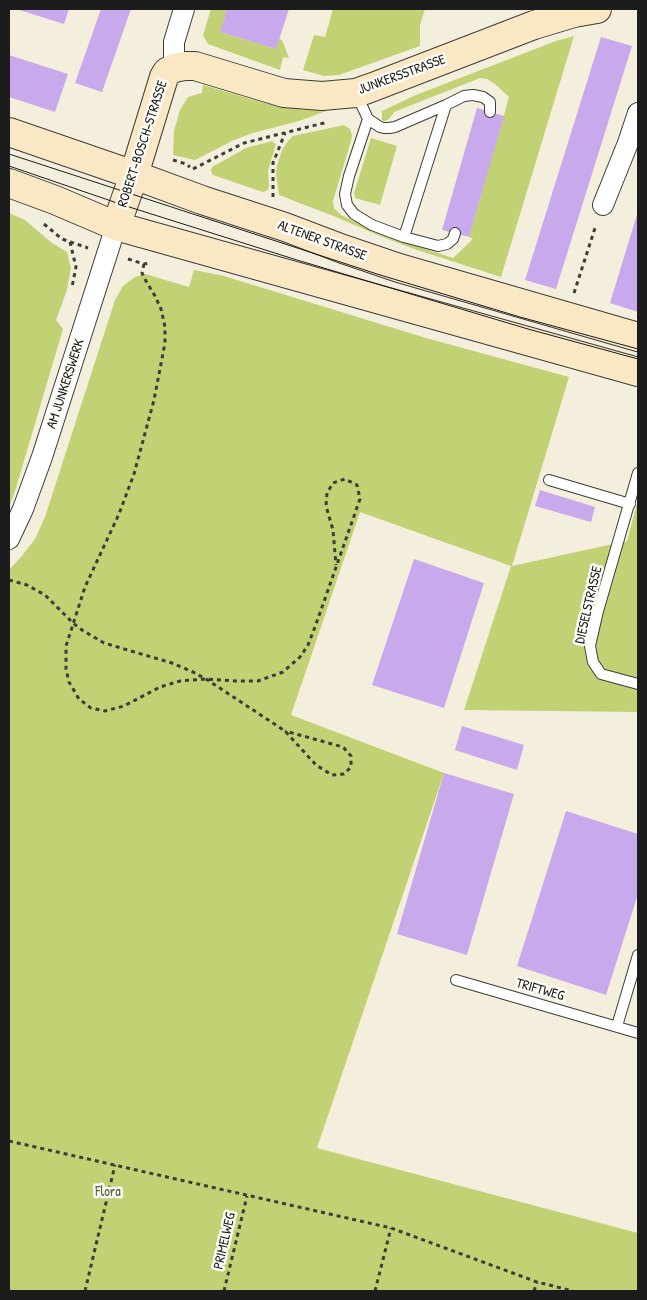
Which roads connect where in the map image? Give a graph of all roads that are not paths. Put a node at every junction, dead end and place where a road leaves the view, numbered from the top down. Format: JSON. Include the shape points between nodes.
{"nodes":[{"id":1,"x":184,"y":9,"type":"edge"},
{"id":2,"x":597,"y":9,"type":"edge"},
{"id":3,"x":174,"y":68,"type":"junction"},
{"id":4,"x":446,"y":106,"type":"junction"},
{"id":5,"x":363,"y":109,"type":"junction"},
{"id":6,"x":490,"y":112,"type":"dead end"},
{"id":7,"x":638,"y":113,"type":"edge"},
{"id":8,"x":9,"y":132,"type":"edge"},
{"id":9,"x":134,"y":175,"type":"junction"},
{"id":10,"x":9,"y":183,"type":"edge"},
{"id":11,"x":602,"y":205,"type":"road end"},
{"id":12,"x":116,"y":226,"type":"junction"},
{"id":13,"x":455,"y":233,"type":"dead end"},
{"id":14,"x":404,"y":237,"type":"junction"},
{"id":15,"x":638,"y":337,"type":"edge"},
{"id":16,"x":638,"y":372,"type":"edge"},
{"id":17,"x":638,"y":473,"type":"edge"},
{"id":18,"x":548,"y":480,"type":"dead end"},
{"id":19,"x":630,"y":504,"type":"junction"},
{"id":20,"x":9,"y":539,"type":"edge"},
{"id":21,"x":638,"y":684,"type":"edge"},
{"id":22,"x":638,"y":955,"type":"edge"},
{"id":23,"x":456,"y":980,"type":"dead end"},
{"id":24,"x":617,"y":1026,"type":"junction"},
{"id":25,"x":638,"y":1033,"type":"edge"}],
"edges":[{"from":1,"to":3,"type":"street","name":"ROBERT-BOSCH-STRASSE","via":[[174,42]]},
{"from":2,"to":5,"type":"main road","name":"JUNKERSSTRASSE","via":[[534,25],[373,87]]},
{"from":3,"to":5,"type":"main road","name":"JUNKERSSTRASSE","via":[[195,66],[284,93],[322,96]]},
{"from":3,"to":9,"type":"main road","name":"ROBERT-BOSCH-STRASSE","via":[[164,77]]},
{"from":4,"to":5,"type":"lane","via":[[389,128],[380,127]]},
{"from":4,"to":6,"type":"lane","via":[[473,95],[490,102]]},
{"from":4,"to":14,"type":"lane"},
{"from":5,"to":14,"type":"lane","via":[[345,194],[347,205],[354,214]]},
{"from":7,"to":11,"type":"street"},
{"from":8,"to":9,"type":"main road","name":"ALTENER STRASSE"},
{"from":9,"to":12,"type":"main road","name":"ROBERT-BOSCH-STRASSE"},
{"from":9,"to":15,"type":"main road","name":"ALTENER STRASSE","via":[[398,268]]},
{"from":10,"to":12,"type":"main road"},
{"from":12,"to":16,"type":"main road"},
{"from":12,"to":20,"type":"street","name":"AM JUNKERSWERK","via":[[42,457]]},
{"from":13,"to":14,"type":"lane","via":[[447,244],[438,246]]},
{"from":17,"to":19,"type":"lane","name":"DIESELSTRASSE"},
{"from":18,"to":19,"type":"lane"},
{"from":19,"to":21,"type":"lane","name":"DIESELSTRASSE","via":[[590,646],[592,662],[601,674]]},
{"from":22,"to":24,"type":"lane"},
{"from":23,"to":24,"type":"lane","name":"TRIFTWEG"},
{"from":24,"to":25,"type":"lane","name":"TRIFTWEG"}]}
